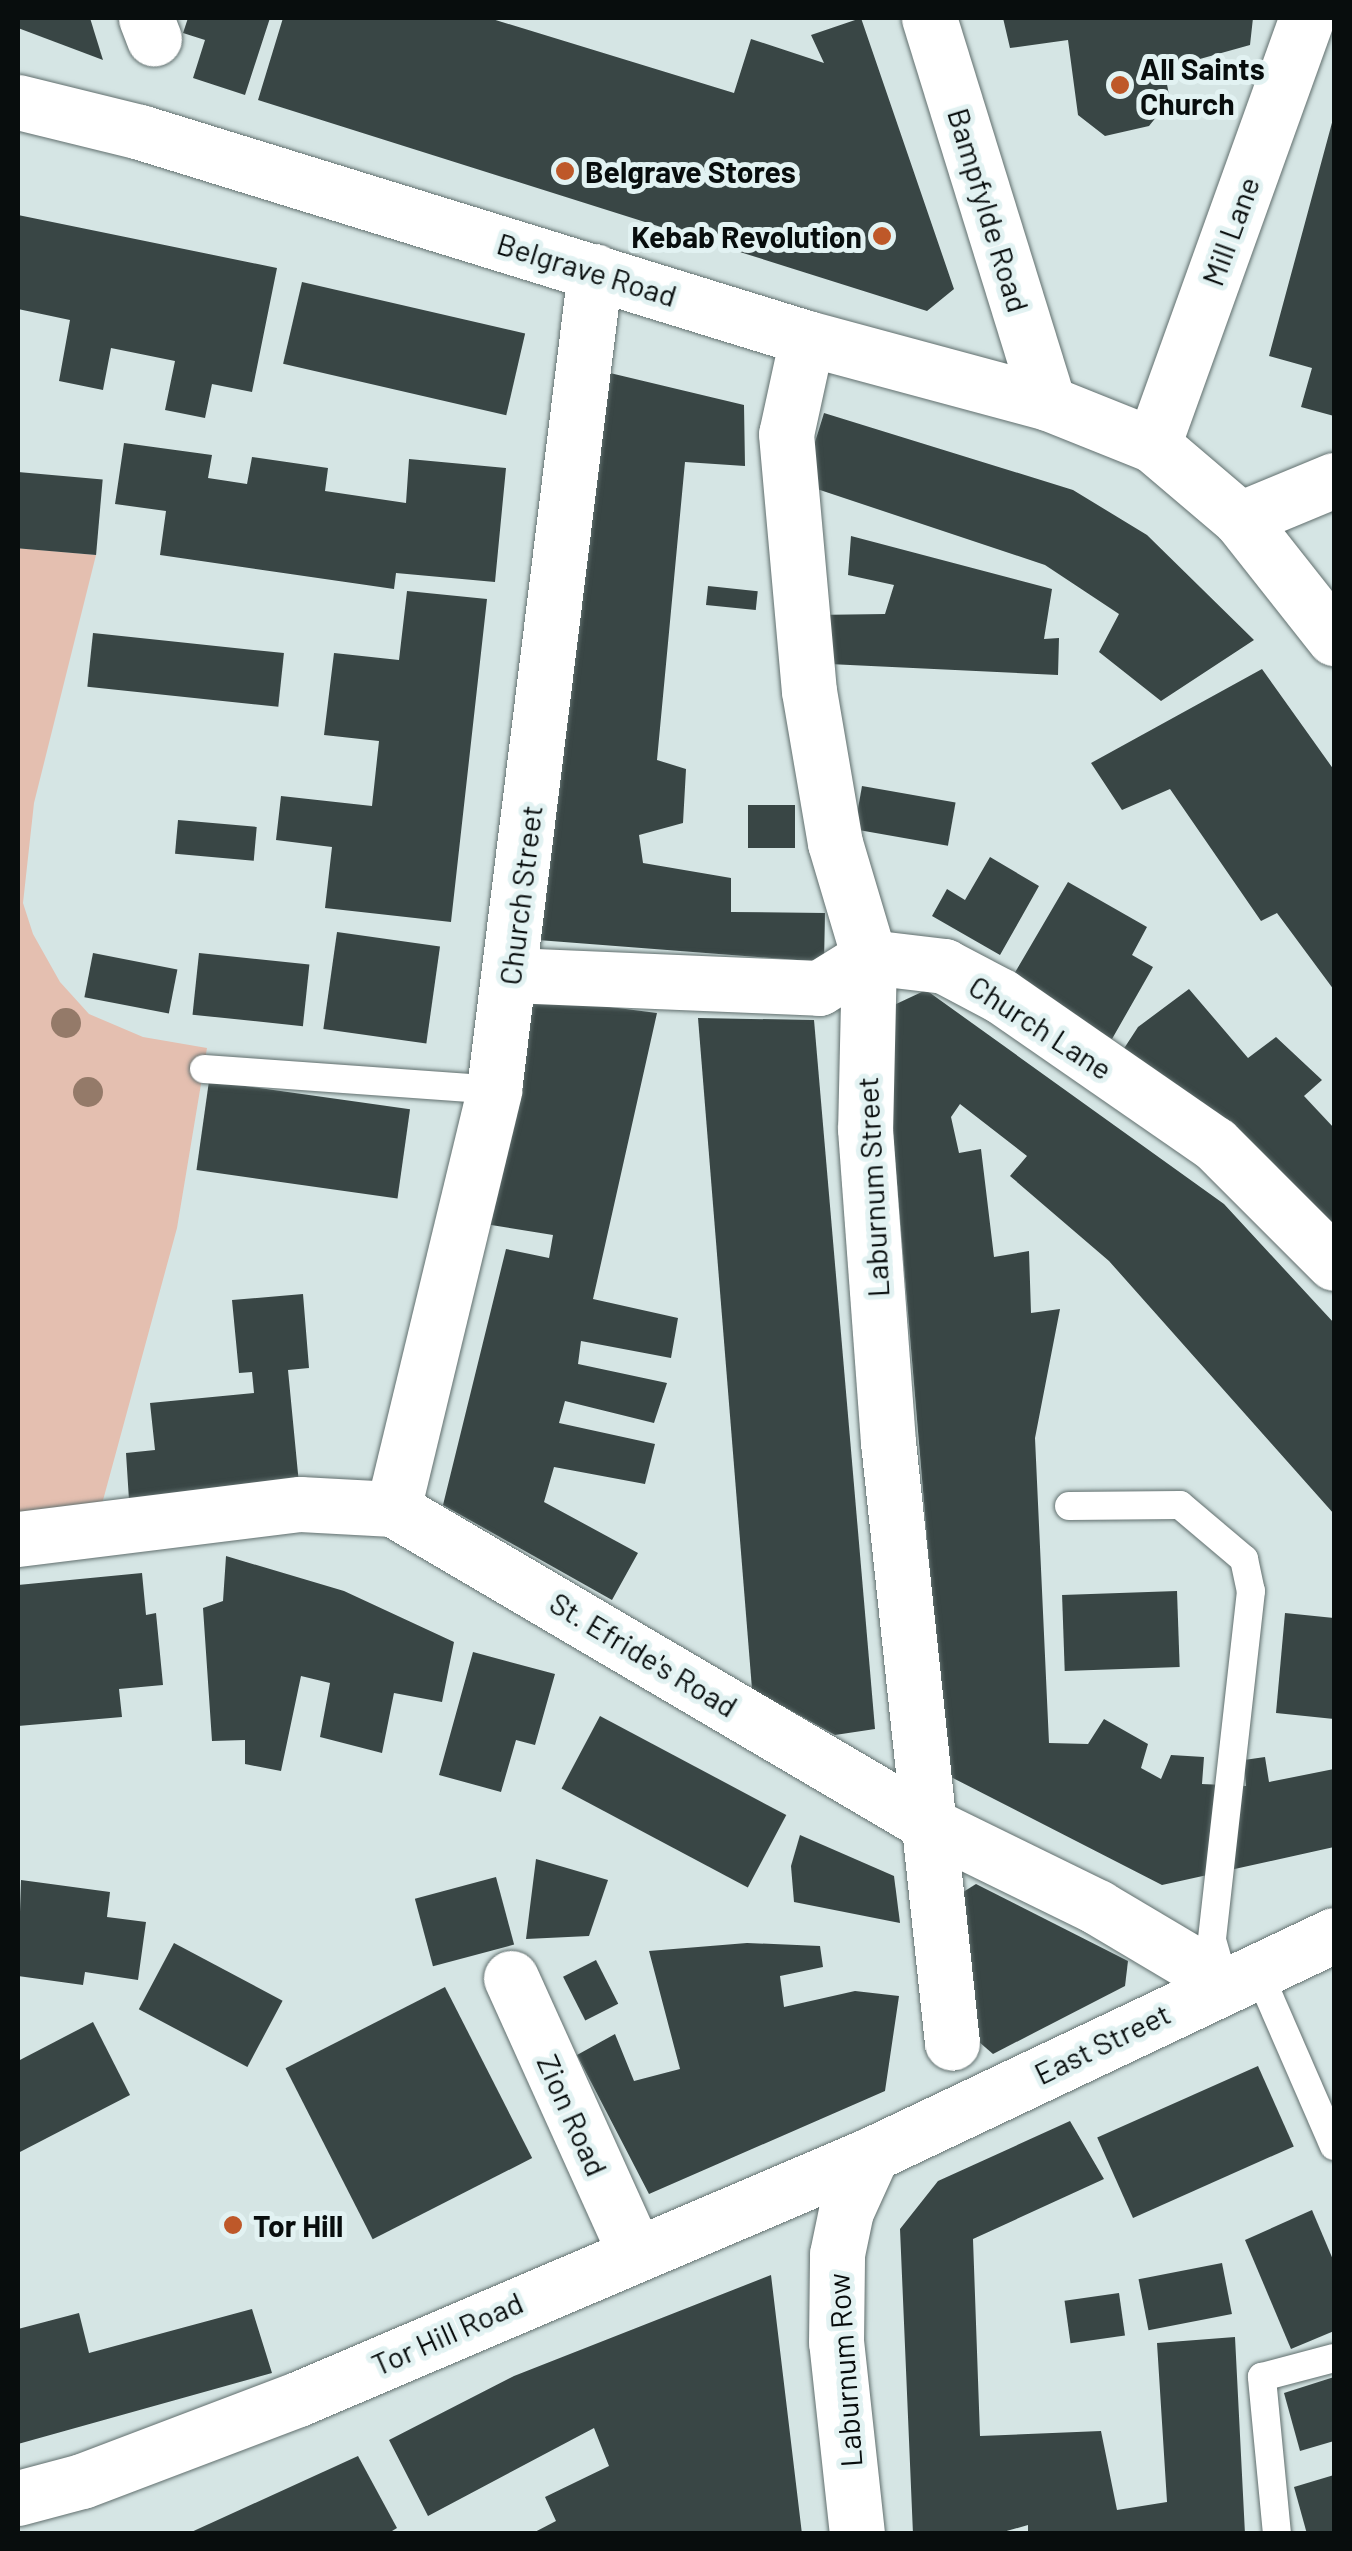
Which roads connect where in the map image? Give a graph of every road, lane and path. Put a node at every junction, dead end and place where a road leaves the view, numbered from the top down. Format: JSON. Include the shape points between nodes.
{"nodes":[{"id":1,"x":929,"y":18,"type":"edge"},
{"id":2,"x":1307,"y":18,"type":"edge"},
{"id":3,"x":18,"y":102,"type":"edge"},
{"id":4,"x":595,"y":271,"type":"junction"},
{"id":5,"x":807,"y":338,"type":"junction"},
{"id":6,"x":1048,"y":403,"type":"junction"},
{"id":7,"x":1152,"y":445,"type":"junction"},
{"id":8,"x":1334,"y":480,"type":"edge"},
{"id":9,"x":1240,"y":519,"type":"junction"},
{"id":10,"x":1334,"y":638,"type":"edge"},
{"id":11,"x":869,"y":957,"type":"junction"},
{"id":12,"x":511,"y":975,"type":"junction"},
{"id":13,"x":204,"y":1069,"type":"dead end"},
{"id":14,"x":494,"y":1090,"type":"junction"},
{"id":15,"x":1334,"y":1263,"type":"edge"},
{"id":16,"x":1068,"y":1506,"type":"dead end"},
{"id":17,"x":393,"y":1509,"type":"junction"},
{"id":18,"x":18,"y":1539,"type":"edge"},
{"id":19,"x":934,"y":1827,"type":"junction"},
{"id":20,"x":1334,"y":1935,"type":"edge"},
{"id":21,"x":1241,"y":1976,"type":"junction"},
{"id":22,"x":511,"y":1978,"type":"dead end"},
{"id":23,"x":952,"y":2043,"type":"dead end"},
{"id":24,"x":1334,"y":2146,"type":"edge"},
{"id":25,"x":872,"y":2154,"type":"junction"},
{"id":26,"x":634,"y":2251,"type":"junction"},
{"id":27,"x":1334,"y":2358,"type":"edge"},
{"id":28,"x":18,"y":2498,"type":"edge"},
{"id":29,"x":856,"y":2534,"type":"edge"},
{"id":30,"x":1277,"y":2534,"type":"edge"}],
"edges":[{"from":1,"to":6,"type":"street","name":"Bampfylde Road"},
{"from":2,"to":7,"type":"street","name":"Mill Lane"},
{"from":3,"to":4,"type":"street","name":"Belgrave Road","via":[[140,132]]},
{"from":4,"to":5,"type":"street","name":"Belgrave Road"},
{"from":4,"to":12,"type":"street","name":"Church Street"},
{"from":5,"to":6,"type":"street","name":"Belgrave Road"},
{"from":5,"to":11,"type":"street","name":"Laburnum Street","via":[[786,434],[809,691],[834,842]]},
{"from":6,"to":7,"type":"street","name":"Belgrave Road"},
{"from":7,"to":9,"type":"street","name":"Belgrave Road"},
{"from":8,"to":9,"type":"street"},
{"from":9,"to":10,"type":"street","name":"Belgrave Road"},
{"from":11,"to":12,"type":"street","via":[[818,988]]},
{"from":11,"to":15,"type":"street","name":"Church Lane","via":[[944,966],[1001,996],[1215,1144]]},
{"from":11,"to":19,"type":"street","name":"Laburnum Street","via":[[865,1129],[886,1423]]},
{"from":12,"to":14,"type":"street","name":"Church Street"},
{"from":13,"to":14,"type":"lane"},
{"from":14,"to":17,"type":"street","name":"Church Street"},
{"from":16,"to":21,"type":"lane","via":[[1180,1506],[1244,1559],[1251,1591],[1212,1940]]},
{"from":17,"to":18,"type":"street","name":"St. Efride's Road","via":[[300,1504]]},
{"from":17,"to":19,"type":"street","name":"St. Efride's Road"},
{"from":19,"to":21,"type":"street","name":"St. Efride's Road"},
{"from":19,"to":23,"type":"street","name":"Laburnum Street"},
{"from":20,"to":21,"type":"street","name":"East Street"},
{"from":21,"to":24,"type":"lane"},
{"from":21,"to":25,"type":"street","name":"East Street"},
{"from":22,"to":26,"type":"street","name":"Zion Road"},
{"from":25,"to":26,"type":"street","name":"Tor Hill Road"},
{"from":25,"to":29,"type":"street","name":"Laburnum Row","via":[[846,2211],[837,2254],[836,2342]]},
{"from":26,"to":28,"type":"street","name":"Tor Hill Road","via":[[298,2399],[82,2482]]},
{"from":27,"to":30,"type":"lane","via":[[1262,2377]]}]}
